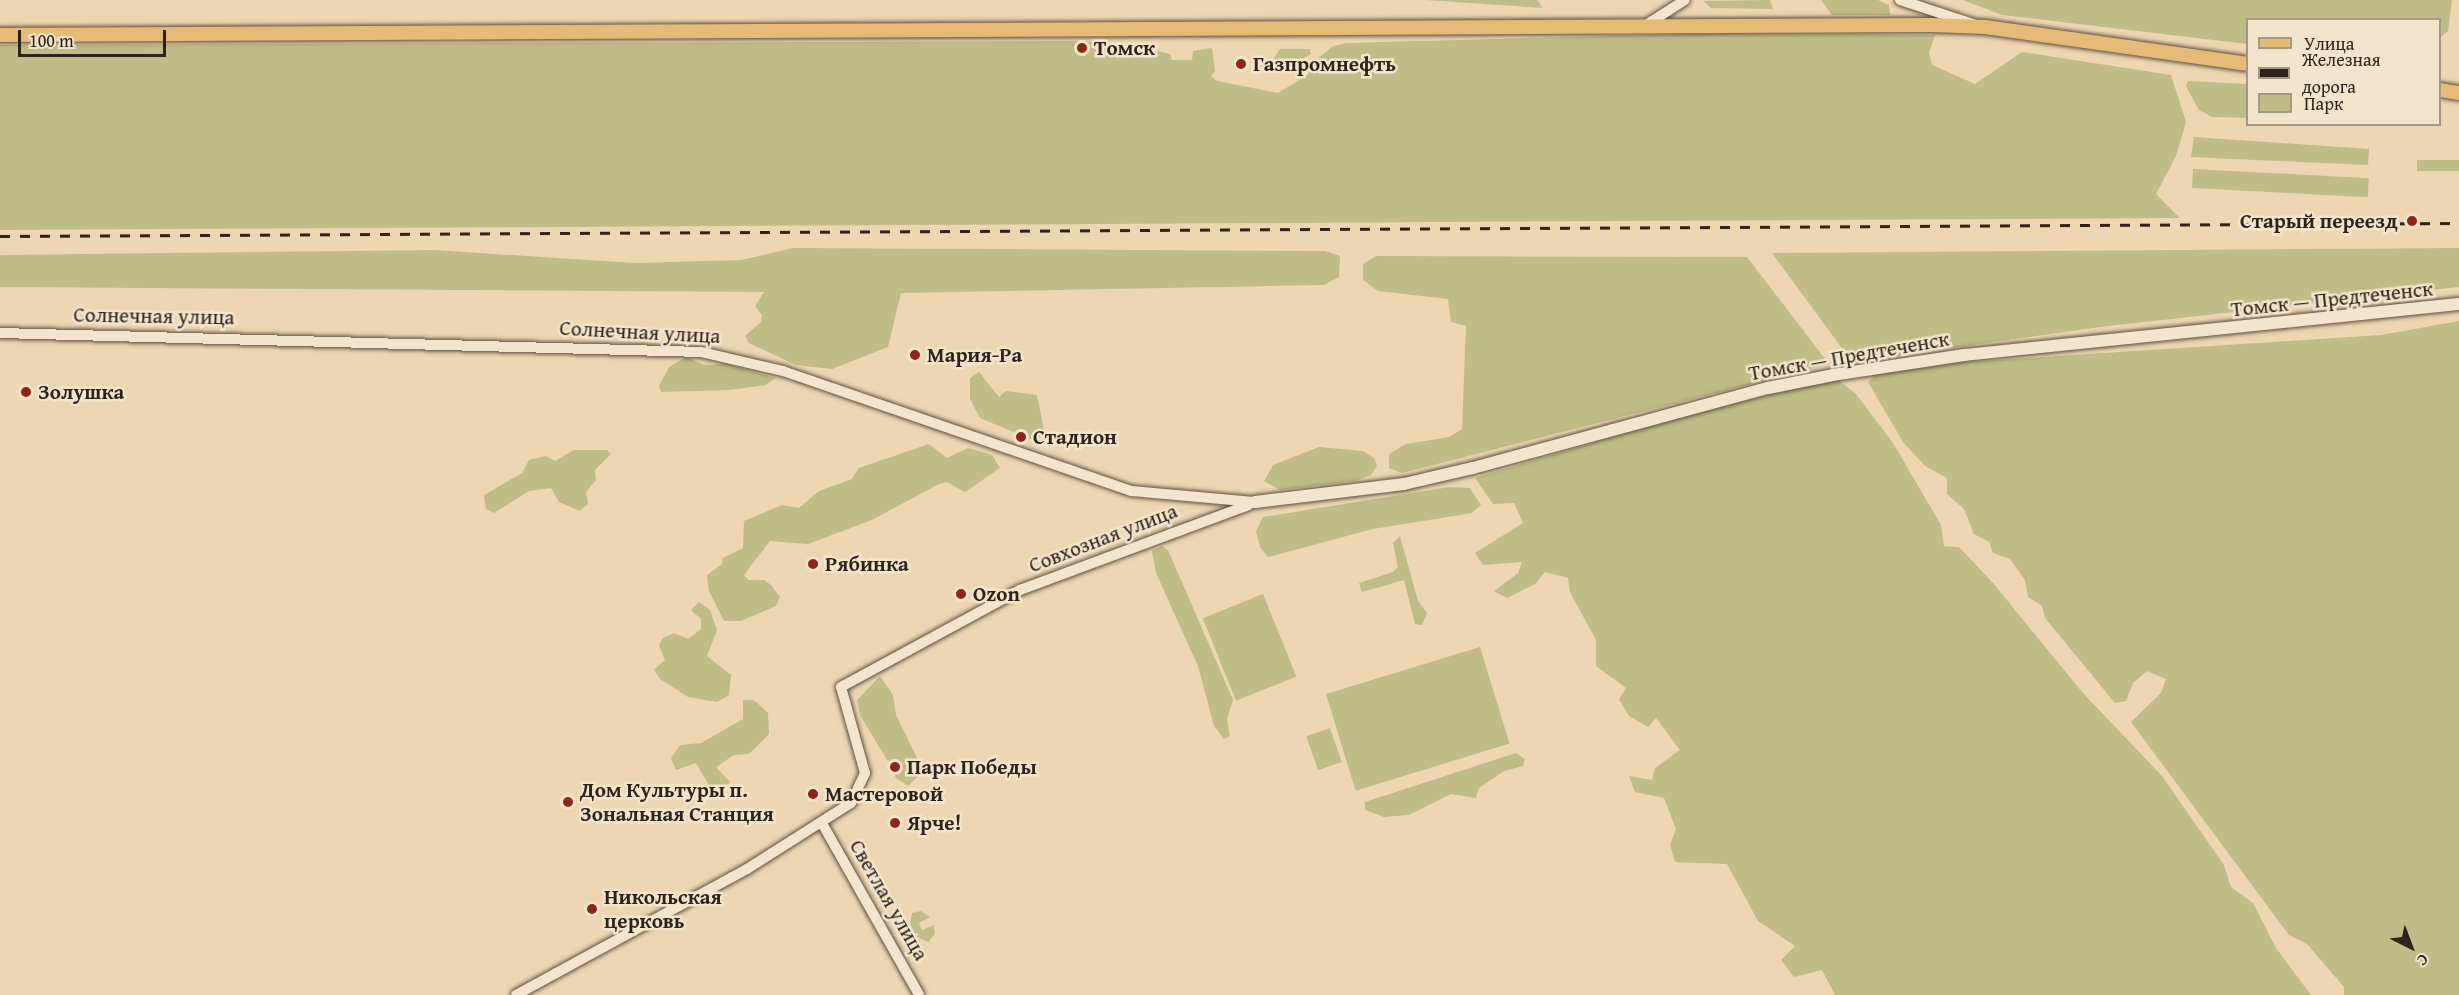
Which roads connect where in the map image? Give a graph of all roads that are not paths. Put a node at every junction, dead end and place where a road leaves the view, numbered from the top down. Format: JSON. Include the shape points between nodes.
{"nodes":[{"id":1,"x":1900,"y":0,"type":"edge"},
{"id":2,"x":1682,"y":2,"type":"edge"},
{"id":3,"x":1912,"y":4,"type":"junction"},
{"id":4,"x":1646,"y":25,"type":"junction"},
{"id":5,"x":1908,"y":25,"type":"junction"},
{"id":6,"x":1684,"y":26,"type":"junction"},
{"id":7,"x":1985,"y":27,"type":"junction"},
{"id":8,"x":0,"y":35,"type":"edge"},
{"id":9,"x":2246,"y":64,"type":"edge"},
{"id":10,"x":2441,"y":90,"type":"edge"},
{"id":11,"x":2459,"y":93,"type":"edge"},
{"id":12,"x":2459,"y":304,"type":"edge"},
{"id":13,"x":0,"y":333,"type":"edge"},
{"id":14,"x":1255,"y":502,"type":"junction"},
{"id":15,"x":823,"y":825,"type":"junction"},
{"id":16,"x":516,"y":995,"type":"edge"},
{"id":17,"x":919,"y":995,"type":"edge"}],
"edges":[{"from":1,"to":3,"type":"street"},
{"from":2,"to":4,"type":"street"},
{"from":2,"to":6,"type":"street","via":[[1677,13]]},
{"from":3,"to":5,"type":"street","via":[[1918,13]]},
{"from":3,"to":7,"type":"street"},
{"from":4,"to":6,"type":"main road"},
{"from":4,"to":8,"type":"main road"},
{"from":5,"to":6,"type":"main road"},
{"from":5,"to":7,"type":"main road"},
{"from":7,"to":9,"type":"main road"},
{"from":10,"to":11,"type":"main road"},
{"from":12,"to":14,"type":"main road","name":"Томск — Предтеченск","via":[[1964,355],[1833,375],[1438,476]]},
{"from":13,"to":14,"type":"street","name":"Солнечная улица","via":[[701,352],[783,371],[1131,491]]},
{"from":14,"to":15,"type":"street","name":"Совхозная улица","via":[[1020,590],[841,687],[865,773],[851,803]]},
{"from":15,"to":16,"type":"street"},
{"from":15,"to":17,"type":"street","name":"Светлая улица"}]}
